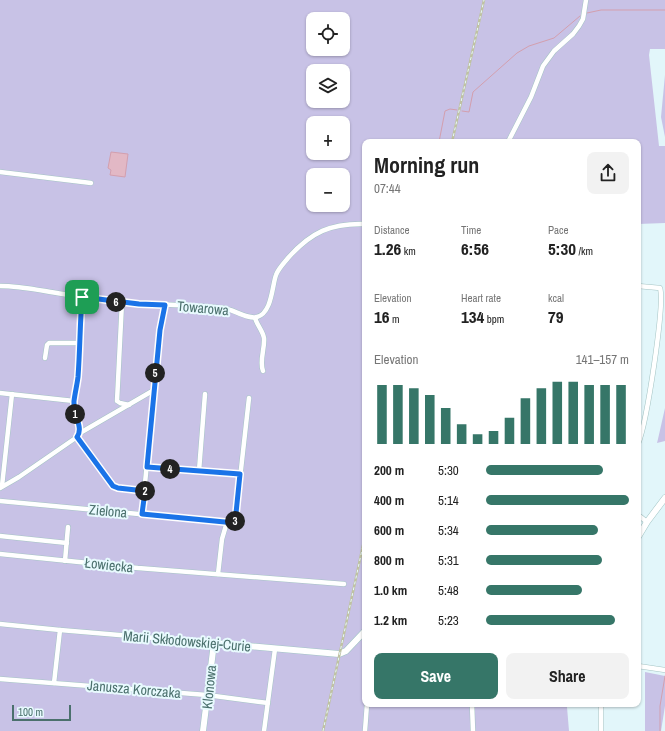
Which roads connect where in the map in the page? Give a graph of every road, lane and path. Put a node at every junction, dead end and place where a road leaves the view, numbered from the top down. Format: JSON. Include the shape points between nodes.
{"nodes":[{"id":1,"x":586,"y":0,"type":"edge"},
{"id":2,"x":510,"y":139,"type":"edge"},
{"id":3,"x":0,"y":172,"type":"edge"},
{"id":4,"x":91,"y":183,"type":"dead end"},
{"id":5,"x":362,"y":224,"type":"edge"},
{"id":6,"x":0,"y":286,"type":"edge"},
{"id":7,"x":641,"y":286,"type":"edge"},
{"id":8,"x":82,"y":297,"type":"junction"},
{"id":9,"x":122,"y":302,"type":"junction"},
{"id":10,"x":165,"y":305,"type":"junction"},
{"id":11,"x":255,"y":318,"type":"junction"},
{"id":12,"x":79,"y":343,"type":"junction"},
{"id":13,"x":45,"y":358,"type":"dead end"},
{"id":14,"x":263,"y":371,"type":"dead end"},
{"id":15,"x":152,"y":391,"type":"junction"},
{"id":16,"x":0,"y":393,"type":"edge"},
{"id":17,"x":12,"y":394,"type":"junction"},
{"id":18,"x":205,"y":394,"type":"dead end"},
{"id":19,"x":249,"y":398,"type":"dead end"},
{"id":20,"x":74,"y":401,"type":"junction"},
{"id":21,"x":129,"y":405,"type":"junction"},
{"id":22,"x":641,"y":432,"type":"edge"},
{"id":23,"x":78,"y":435,"type":"junction"},
{"id":24,"x":2,"y":465,"type":"edge"},
{"id":25,"x":147,"y":467,"type":"junction"},
{"id":26,"x":199,"y":471,"type":"junction"},
{"id":27,"x":240,"y":474,"type":"junction"},
{"id":28,"x":1,"y":487,"type":"edge"},
{"id":29,"x":145,"y":491,"type":"junction"},
{"id":30,"x":665,"y":498,"type":"edge"},
{"id":31,"x":0,"y":501,"type":"edge"},
{"id":32,"x":142,"y":514,"type":"junction"},
{"id":33,"x":641,"y":517,"type":"edge"},
{"id":34,"x":227,"y":522,"type":"junction"},
{"id":35,"x":647,"y":522,"type":"junction"},
{"id":36,"x":68,"y":527,"type":"dead end"},
{"id":37,"x":641,"y":532,"type":"edge"},
{"id":38,"x":0,"y":536,"type":"edge"},
{"id":39,"x":67,"y":542,"type":"junction"},
{"id":40,"x":0,"y":554,"type":"edge"},
{"id":41,"x":65,"y":561,"type":"junction"},
{"id":42,"x":218,"y":574,"type":"junction"},
{"id":43,"x":344,"y":584,"type":"dead end"},
{"id":44,"x":0,"y":624,"type":"edge"},
{"id":45,"x":60,"y":630,"type":"junction"},
{"id":46,"x":362,"y":634,"type":"edge"},
{"id":47,"x":214,"y":643,"type":"junction"},
{"id":48,"x":275,"y":649,"type":"junction"},
{"id":49,"x":641,"y":666,"type":"edge"},
{"id":50,"x":664,"y":670,"type":"edge"},
{"id":51,"x":0,"y":679,"type":"edge"},
{"id":52,"x":54,"y":683,"type":"junction"},
{"id":53,"x":208,"y":696,"type":"junction"},
{"id":54,"x":268,"y":703,"type":"junction"},
{"id":55,"x":367,"y":707,"type":"edge"},
{"id":56,"x":472,"y":707,"type":"edge"},
{"id":57,"x":601,"y":707,"type":"edge"},
{"id":58,"x":204,"y":731,"type":"edge"},
{"id":59,"x":264,"y":731,"type":"edge"},
{"id":60,"x":365,"y":731,"type":"edge"},
{"id":61,"x":473,"y":731,"type":"edge"},
{"id":62,"x":601,"y":731,"type":"edge"}],
"edges":[{"from":1,"to":2,"type":"street","via":[[583,19],[573,34],[554,51],[543,66],[531,97]]},
{"from":3,"to":4,"type":"street"},
{"from":5,"to":11,"type":"street","via":[[331,227],[316,233],[300,246],[277,272],[273,293],[265,312]]},
{"from":6,"to":8,"type":"street","name":"Towarowa","via":[[32,288]]},
{"from":7,"to":22,"type":"street","via":[[660,288],[664,302],[660,356]]},
{"from":8,"to":9,"type":"street","name":"Towarowa"},
{"from":8,"to":12,"type":"street"},
{"from":9,"to":10,"type":"street","name":"Towarowa"},
{"from":9,"to":21,"type":"street","via":[[117,401]]},
{"from":10,"to":11,"type":"street","name":"Towarowa","via":[[224,308]]},
{"from":10,"to":15,"type":"street"},
{"from":11,"to":14,"type":"street","via":[[264,337]]},
{"from":12,"to":13,"type":"street","via":[[49,343]]},
{"from":12,"to":20,"type":"street"},
{"from":15,"to":21,"type":"street"},
{"from":15,"to":25,"type":"street"},
{"from":16,"to":17,"type":"street"},
{"from":17,"to":20,"type":"street"},
{"from":17,"to":24,"type":"street"},
{"from":18,"to":26,"type":"street"},
{"from":19,"to":27,"type":"street"},
{"from":20,"to":23,"type":"street","via":[[74,412],[79,425]]},
{"from":21,"to":23,"type":"street"},
{"from":23,"to":28,"type":"street"},
{"from":23,"to":29,"type":"street","via":[[113,486]]},
{"from":24,"to":28,"type":"street"},
{"from":25,"to":26,"type":"street"},
{"from":25,"to":29,"type":"street"},
{"from":26,"to":27,"type":"street"},
{"from":27,"to":34,"type":"street","via":[[235,523]]},
{"from":29,"to":32,"type":"street"},
{"from":30,"to":35,"type":"street"},
{"from":31,"to":32,"type":"street","name":"Zielona"},
{"from":32,"to":34,"type":"street","name":"Zielona"},
{"from":33,"to":35,"type":"street"},
{"from":34,"to":42,"type":"street","via":[[222,539]]},
{"from":35,"to":37,"type":"street"},
{"from":36,"to":39,"type":"street"},
{"from":38,"to":39,"type":"street"},
{"from":39,"to":41,"type":"street"},
{"from":40,"to":41,"type":"street","name":"Łowiecka"},
{"from":41,"to":42,"type":"street","name":"Łowiecka"},
{"from":42,"to":43,"type":"street","name":"Łowiecka"},
{"from":44,"to":45,"type":"street","name":"Marii Skłodowskiej-Curie"},
{"from":45,"to":47,"type":"street","name":"Marii Skłodowskiej-Curie"},
{"from":45,"to":52,"type":"street"},
{"from":46,"to":48,"type":"street","name":"Marii Skłodowskiej-Curie","via":[[346,651],[339,654]]},
{"from":47,"to":48,"type":"street","name":"Marii Skłodowskiej-Curie"},
{"from":47,"to":53,"type":"street","name":"Klonowa"},
{"from":48,"to":54,"type":"street"},
{"from":49,"to":50,"type":"street"},
{"from":51,"to":52,"type":"street","name":"Janusza Korczaka"},
{"from":52,"to":53,"type":"street","name":"Janusza Korczaka"},
{"from":53,"to":54,"type":"street","name":"Janusza Korczaka"},
{"from":53,"to":58,"type":"street","name":"Klonowa"},
{"from":54,"to":59,"type":"street"},
{"from":55,"to":60,"type":"street"},
{"from":56,"to":61,"type":"street"},
{"from":57,"to":62,"type":"street"}]}
